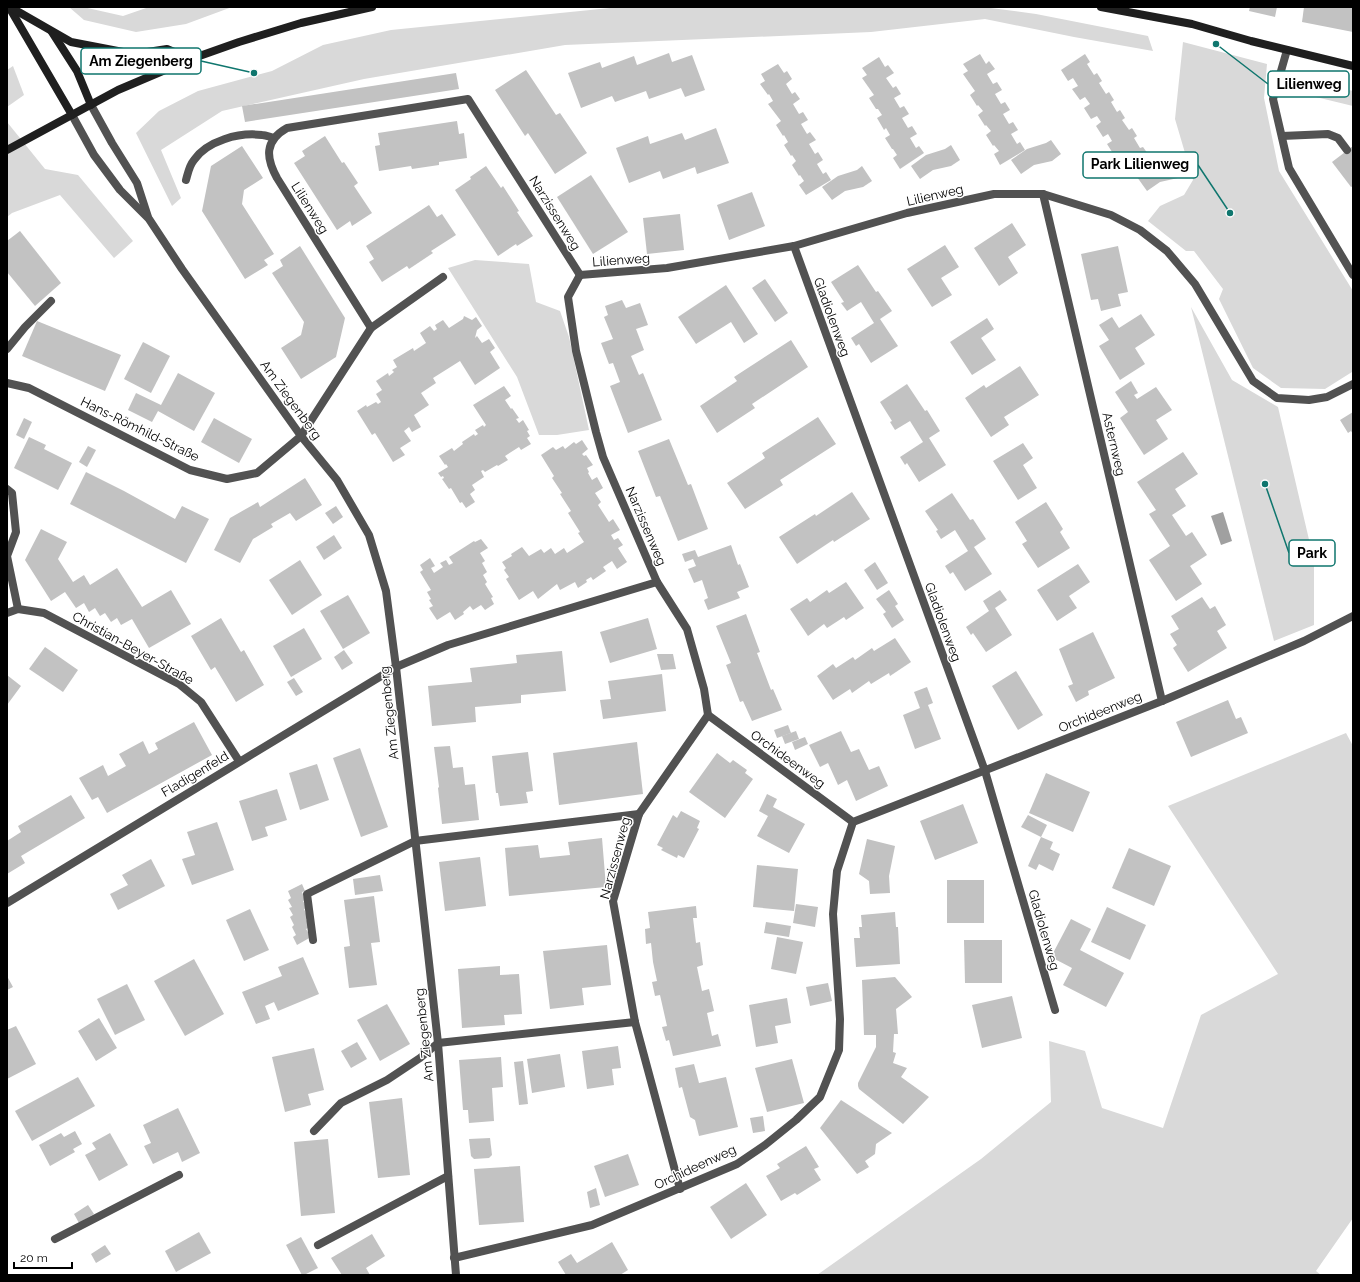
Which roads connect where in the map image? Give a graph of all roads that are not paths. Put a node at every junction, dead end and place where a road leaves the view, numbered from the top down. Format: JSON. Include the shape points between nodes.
{"nodes":[{"id":1,"x":9,"y":7,"type":"edge"},
{"id":2,"x":372,"y":7,"type":"edge"},
{"id":3,"x":1101,"y":7,"type":"edge"},
{"id":4,"x":52,"y":32,"type":"junction"},
{"id":5,"x":1287,"y":50,"type":"junction"},
{"id":6,"x":191,"y":59,"type":"junction"},
{"id":7,"x":1353,"y":66,"type":"edge"},
{"id":8,"x":91,"y":105,"type":"junction"},
{"id":9,"x":72,"y":115,"type":"junction"},
{"id":10,"x":1282,"y":136,"type":"junction"},
{"id":11,"x":274,"y":138,"type":"junction"},
{"id":12,"x":7,"y":150,"type":"edge"},
{"id":13,"x":1347,"y":150,"type":"dead end"},
{"id":14,"x":186,"y":180,"type":"dead end"},
{"id":15,"x":1043,"y":194,"type":"junction"},
{"id":16,"x":149,"y":219,"type":"junction"},
{"id":17,"x":794,"y":246,"type":"junction"},
{"id":18,"x":580,"y":275,"type":"junction"},
{"id":19,"x":1353,"y":275,"type":"edge"},
{"id":20,"x":443,"y":277,"type":"dead end"},
{"id":21,"x":51,"y":301,"type":"dead end"},
{"id":22,"x":371,"y":328,"type":"junction"},
{"id":23,"x":7,"y":349,"type":"edge"},
{"id":24,"x":7,"y":383,"type":"edge"},
{"id":25,"x":1353,"y":384,"type":"edge"},
{"id":26,"x":301,"y":436,"type":"junction"},
{"id":27,"x":7,"y":489,"type":"edge"},
{"id":28,"x":657,"y":582,"type":"junction"},
{"id":29,"x":18,"y":609,"type":"junction"},
{"id":30,"x":7,"y":613,"type":"edge"},
{"id":31,"x":1353,"y":616,"type":"edge"},
{"id":32,"x":396,"y":667,"type":"junction"},
{"id":33,"x":1162,"y":701,"type":"junction"},
{"id":34,"x":708,"y":715,"type":"junction"},
{"id":35,"x":239,"y":761,"type":"junction"},
{"id":36,"x":985,"y":771,"type":"junction"},
{"id":37,"x":639,"y":814,"type":"junction"},
{"id":38,"x":853,"y":822,"type":"junction"},
{"id":39,"x":415,"y":841,"type":"junction"},
{"id":40,"x":7,"y":903,"type":"edge"},
{"id":41,"x":313,"y":940,"type":"dead end"},
{"id":42,"x":1055,"y":1010,"type":"dead end"},
{"id":43,"x":635,"y":1022,"type":"junction"},
{"id":44,"x":438,"y":1043,"type":"junction"},
{"id":45,"x":314,"y":1131,"type":"dead end"},
{"id":46,"x":179,"y":1175,"type":"dead end"},
{"id":47,"x":448,"y":1176,"type":"junction"},
{"id":48,"x":680,"y":1189,"type":"junction"},
{"id":49,"x":55,"y":1239,"type":"dead end"},
{"id":50,"x":318,"y":1244,"type":"dead end"},
{"id":51,"x":454,"y":1258,"type":"junction"},
{"id":52,"x":456,"y":1275,"type":"edge"}],
"edges":[{"from":1,"to":4,"type":"main road"},
{"from":1,"to":9,"type":"main road"},
{"from":2,"to":6,"type":"main road","via":[[301,23]]},
{"from":3,"to":5,"type":"main road","via":[[1192,24]]},
{"from":4,"to":6,"type":"main road","via":[[71,42],[96,47],[123,52],[167,49]]},
{"from":4,"to":8,"type":"main road","via":[[77,71]]},
{"from":5,"to":7,"type":"main road"},
{"from":5,"to":10,"type":"street","via":[[1273,99]]},
{"from":6,"to":8,"type":"main road","via":[[130,84]]},
{"from":8,"to":9,"type":"main road"},
{"from":8,"to":16,"type":"street","name":"Am Ziegenberg","via":[[138,183]]},
{"from":9,"to":12,"type":"main road"},
{"from":9,"to":16,"type":"street","name":"Am Ziegenberg","via":[[94,155],[120,190]]},
{"from":10,"to":13,"type":"street","via":[[1328,134],[1338,138]]},
{"from":10,"to":19,"type":"street","via":[[1289,168]]},
{"from":11,"to":14,"type":"street","via":[[244,135],[213,143],[194,159]]},
{"from":11,"to":18,"type":"street","name":"Narzissenweg","via":[[287,128],[468,99]]},
{"from":11,"to":22,"type":"street","name":"Lilienweg","via":[[268,157],[271,167]]},
{"from":15,"to":17,"type":"street","name":"Lilienweg","via":[[994,194],[908,213]]},
{"from":15,"to":25,"type":"street","name":"Lilienweg","via":[[1111,215],[1140,230],[1167,251],[1195,284],[1253,381],[1277,398],[1309,400],[1327,397]]},
{"from":15,"to":33,"type":"street","name":"Asternweg"},
{"from":16,"to":26,"type":"street","name":"Am Ziegenberg"},
{"from":17,"to":18,"type":"street","name":"Lilienweg","via":[[667,268]]},
{"from":17,"to":36,"type":"street","name":"Gladiolenweg"},
{"from":18,"to":28,"type":"street","name":"Narzissenweg","via":[[568,297],[576,351],[596,432],[604,457]]},
{"from":20,"to":22,"type":"street"},
{"from":21,"to":23,"type":"street"},
{"from":22,"to":26,"type":"street"},
{"from":24,"to":26,"type":"street","name":"Hans-Römhild-Straße","via":[[29,388],[190,470],[227,479],[257,473]]},
{"from":26,"to":32,"type":"street","name":"Am Ziegenberg","via":[[337,480],[369,535],[386,591]]},
{"from":27,"to":29,"type":"street","via":[[12,493],[16,532],[7,556]]},
{"from":28,"to":32,"type":"street","name":"Narzissenweg","via":[[448,644]]},
{"from":28,"to":34,"type":"street","name":"Narzissenweg","via":[[687,630],[704,689]]},
{"from":29,"to":30,"type":"street","name":"Christian-Beyer-Straße"},
{"from":29,"to":35,"type":"street","name":"Christian-Beyer-Straße","via":[[44,613],[179,684],[201,702]]},
{"from":31,"to":33,"type":"street","name":"Orchideenweg","via":[[1304,641]]},
{"from":32,"to":35,"type":"street","name":"Fladigenfeld"},
{"from":32,"to":39,"type":"street","name":"Am Ziegenberg"},
{"from":33,"to":36,"type":"street","name":"Orchideenweg"},
{"from":34,"to":37,"type":"street","name":"Narzissenweg"},
{"from":34,"to":38,"type":"street","name":"Orchideenweg"},
{"from":35,"to":40,"type":"street","name":"Fladigenfeld"},
{"from":36,"to":38,"type":"street","name":"Orchideenweg"},
{"from":36,"to":42,"type":"street","name":"Gladiolenweg"},
{"from":37,"to":39,"type":"street"},
{"from":37,"to":43,"type":"street","name":"Narzissenweg","via":[[613,901]]},
{"from":38,"to":48,"type":"street","name":"Orchideenweg","via":[[837,871],[833,914],[840,1019],[839,1050],[820,1097],[790,1125],[737,1164]]},
{"from":39,"to":41,"type":"street","via":[[307,894]]},
{"from":39,"to":44,"type":"street","name":"Am Ziegenberg"},
{"from":43,"to":44,"type":"street"},
{"from":43,"to":48,"type":"street","name":"Narzissenweg"},
{"from":44,"to":45,"type":"street","via":[[387,1080],[341,1103]]},
{"from":44,"to":47,"type":"street","name":"Am Ziegenberg"},
{"from":46,"to":49,"type":"street"},
{"from":47,"to":50,"type":"street"},
{"from":47,"to":51,"type":"street","name":"Am Ziegenberg"},
{"from":48,"to":51,"type":"street","name":"Orchideenweg","via":[[592,1225]]},
{"from":51,"to":52,"type":"street","name":"Am Ziegenberg"}]}
